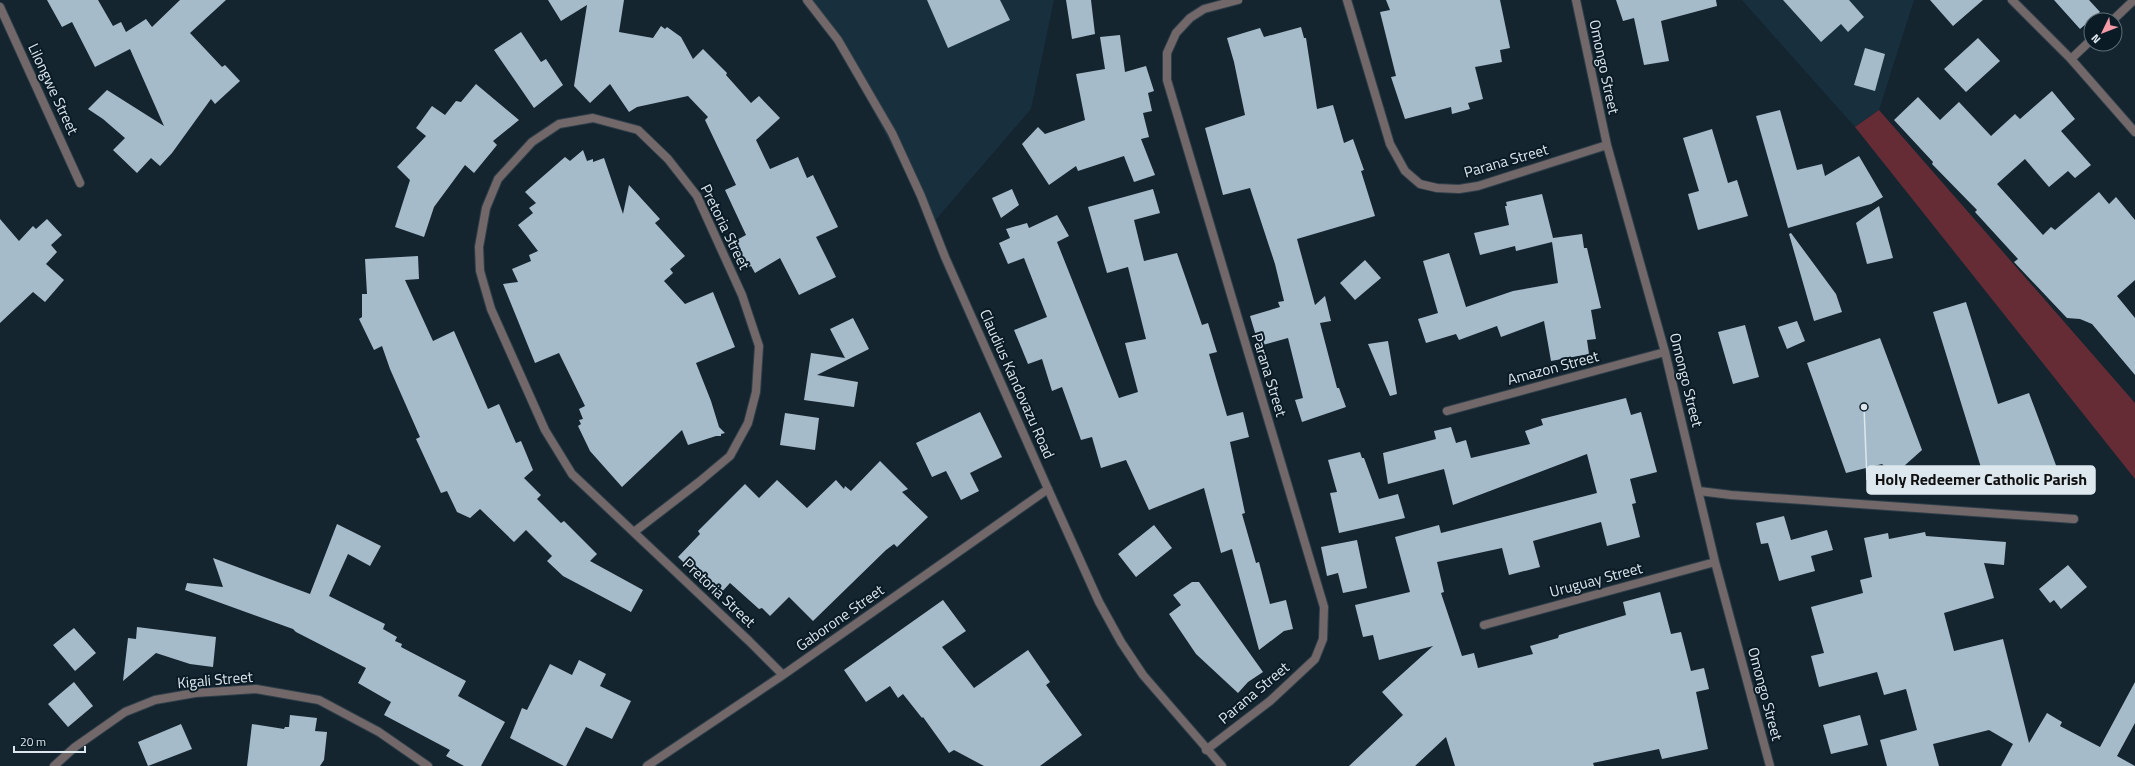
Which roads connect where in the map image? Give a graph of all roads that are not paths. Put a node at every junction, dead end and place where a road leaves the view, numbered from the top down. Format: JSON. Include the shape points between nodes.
{"nodes":[{"id":1,"x":807,"y":0,"type":"edge"},
{"id":2,"x":1238,"y":0,"type":"edge"},
{"id":3,"x":1347,"y":0,"type":"edge"},
{"id":4,"x":1576,"y":0,"type":"edge"},
{"id":5,"x":2012,"y":0,"type":"edge"},
{"id":6,"x":2134,"y":0,"type":"edge"},
{"id":7,"x":0,"y":7,"type":"edge"},
{"id":8,"x":2121,"y":12,"type":"edge"},
{"id":9,"x":2083,"y":47,"type":"edge"},
{"id":10,"x":2070,"y":59,"type":"junction"},
{"id":11,"x":2135,"y":132,"type":"edge"},
{"id":12,"x":1607,"y":145,"type":"junction"},
{"id":13,"x":80,"y":183,"type":"dead end"},
{"id":14,"x":1665,"y":352,"type":"junction"},
{"id":15,"x":1447,"y":411,"type":"dead end"},
{"id":16,"x":1048,"y":490,"type":"junction"},
{"id":17,"x":1699,"y":491,"type":"junction"},
{"id":18,"x":2074,"y":519,"type":"dead end"},
{"id":19,"x":634,"y":532,"type":"junction"},
{"id":20,"x":1715,"y":562,"type":"junction"},
{"id":21,"x":1484,"y":626,"type":"dead end"},
{"id":22,"x":783,"y":675,"type":"junction"},
{"id":23,"x":1206,"y":750,"type":"junction"},
{"id":24,"x":54,"y":766,"type":"edge"},
{"id":25,"x":428,"y":766,"type":"edge"},
{"id":26,"x":647,"y":766,"type":"edge"},
{"id":27,"x":1222,"y":766,"type":"edge"},
{"id":28,"x":1770,"y":766,"type":"edge"}],
"edges":[{"from":1,"to":16,"type":"street","name":"Claudius Kandovazu Road","via":[[838,40],[892,134]]},
{"from":2,"to":23,"type":"street","name":"Parana Street","via":[[1204,9],[1190,18],[1176,33],[1167,53],[1167,80],[1324,607],[1323,639],[1315,659],[1270,701]]},
{"from":3,"to":12,"type":"street","name":"Parana Street","via":[[1390,144],[1405,171],[1420,184],[1459,189],[1478,186]]},
{"from":4,"to":12,"type":"street","name":"Omongo Street"},
{"from":5,"to":10,"type":"street"},
{"from":6,"to":8,"type":"street"},
{"from":7,"to":13,"type":"street","name":"Lilongwe Street"},
{"from":9,"to":10,"type":"street"},
{"from":10,"to":11,"type":"street"},
{"from":12,"to":14,"type":"street","name":"Omongo Street"},
{"from":14,"to":15,"type":"street","name":"Amazon Street"},
{"from":14,"to":17,"type":"street","name":"Omongo Street"},
{"from":16,"to":22,"type":"street","name":"Gaborone Street"},
{"from":16,"to":23,"type":"street","name":"Claudius Kandovazu Road","via":[[1099,602],[1121,642],[1143,675]]},
{"from":17,"to":18,"type":"street"},
{"from":17,"to":20,"type":"street","name":"Omongo Street"},
{"from":19,"to":19,"type":"street","name":"Pretoria Street","via":[[572,474],[545,430],[491,309],[480,271],[479,246],[482,225],[498,179],[532,142],[559,124],[593,118],[638,130],[668,160],[697,196],[742,295],[759,346],[756,392],[748,423],[730,456]]},
{"from":19,"to":22,"type":"street","name":"Pretoria Street"},
{"from":20,"to":21,"type":"street","name":"Uruguay Street"},
{"from":20,"to":28,"type":"street","name":"Omongo Street"},
{"from":22,"to":26,"type":"street","name":"Gaborone Street"},
{"from":23,"to":27,"type":"street","name":"Claudius Kandovazu Road"},
{"from":24,"to":25,"type":"street","name":"Kigali Street","via":[[75,747],[125,712],[155,700],[256,689],[319,700],[379,732]]}]}
